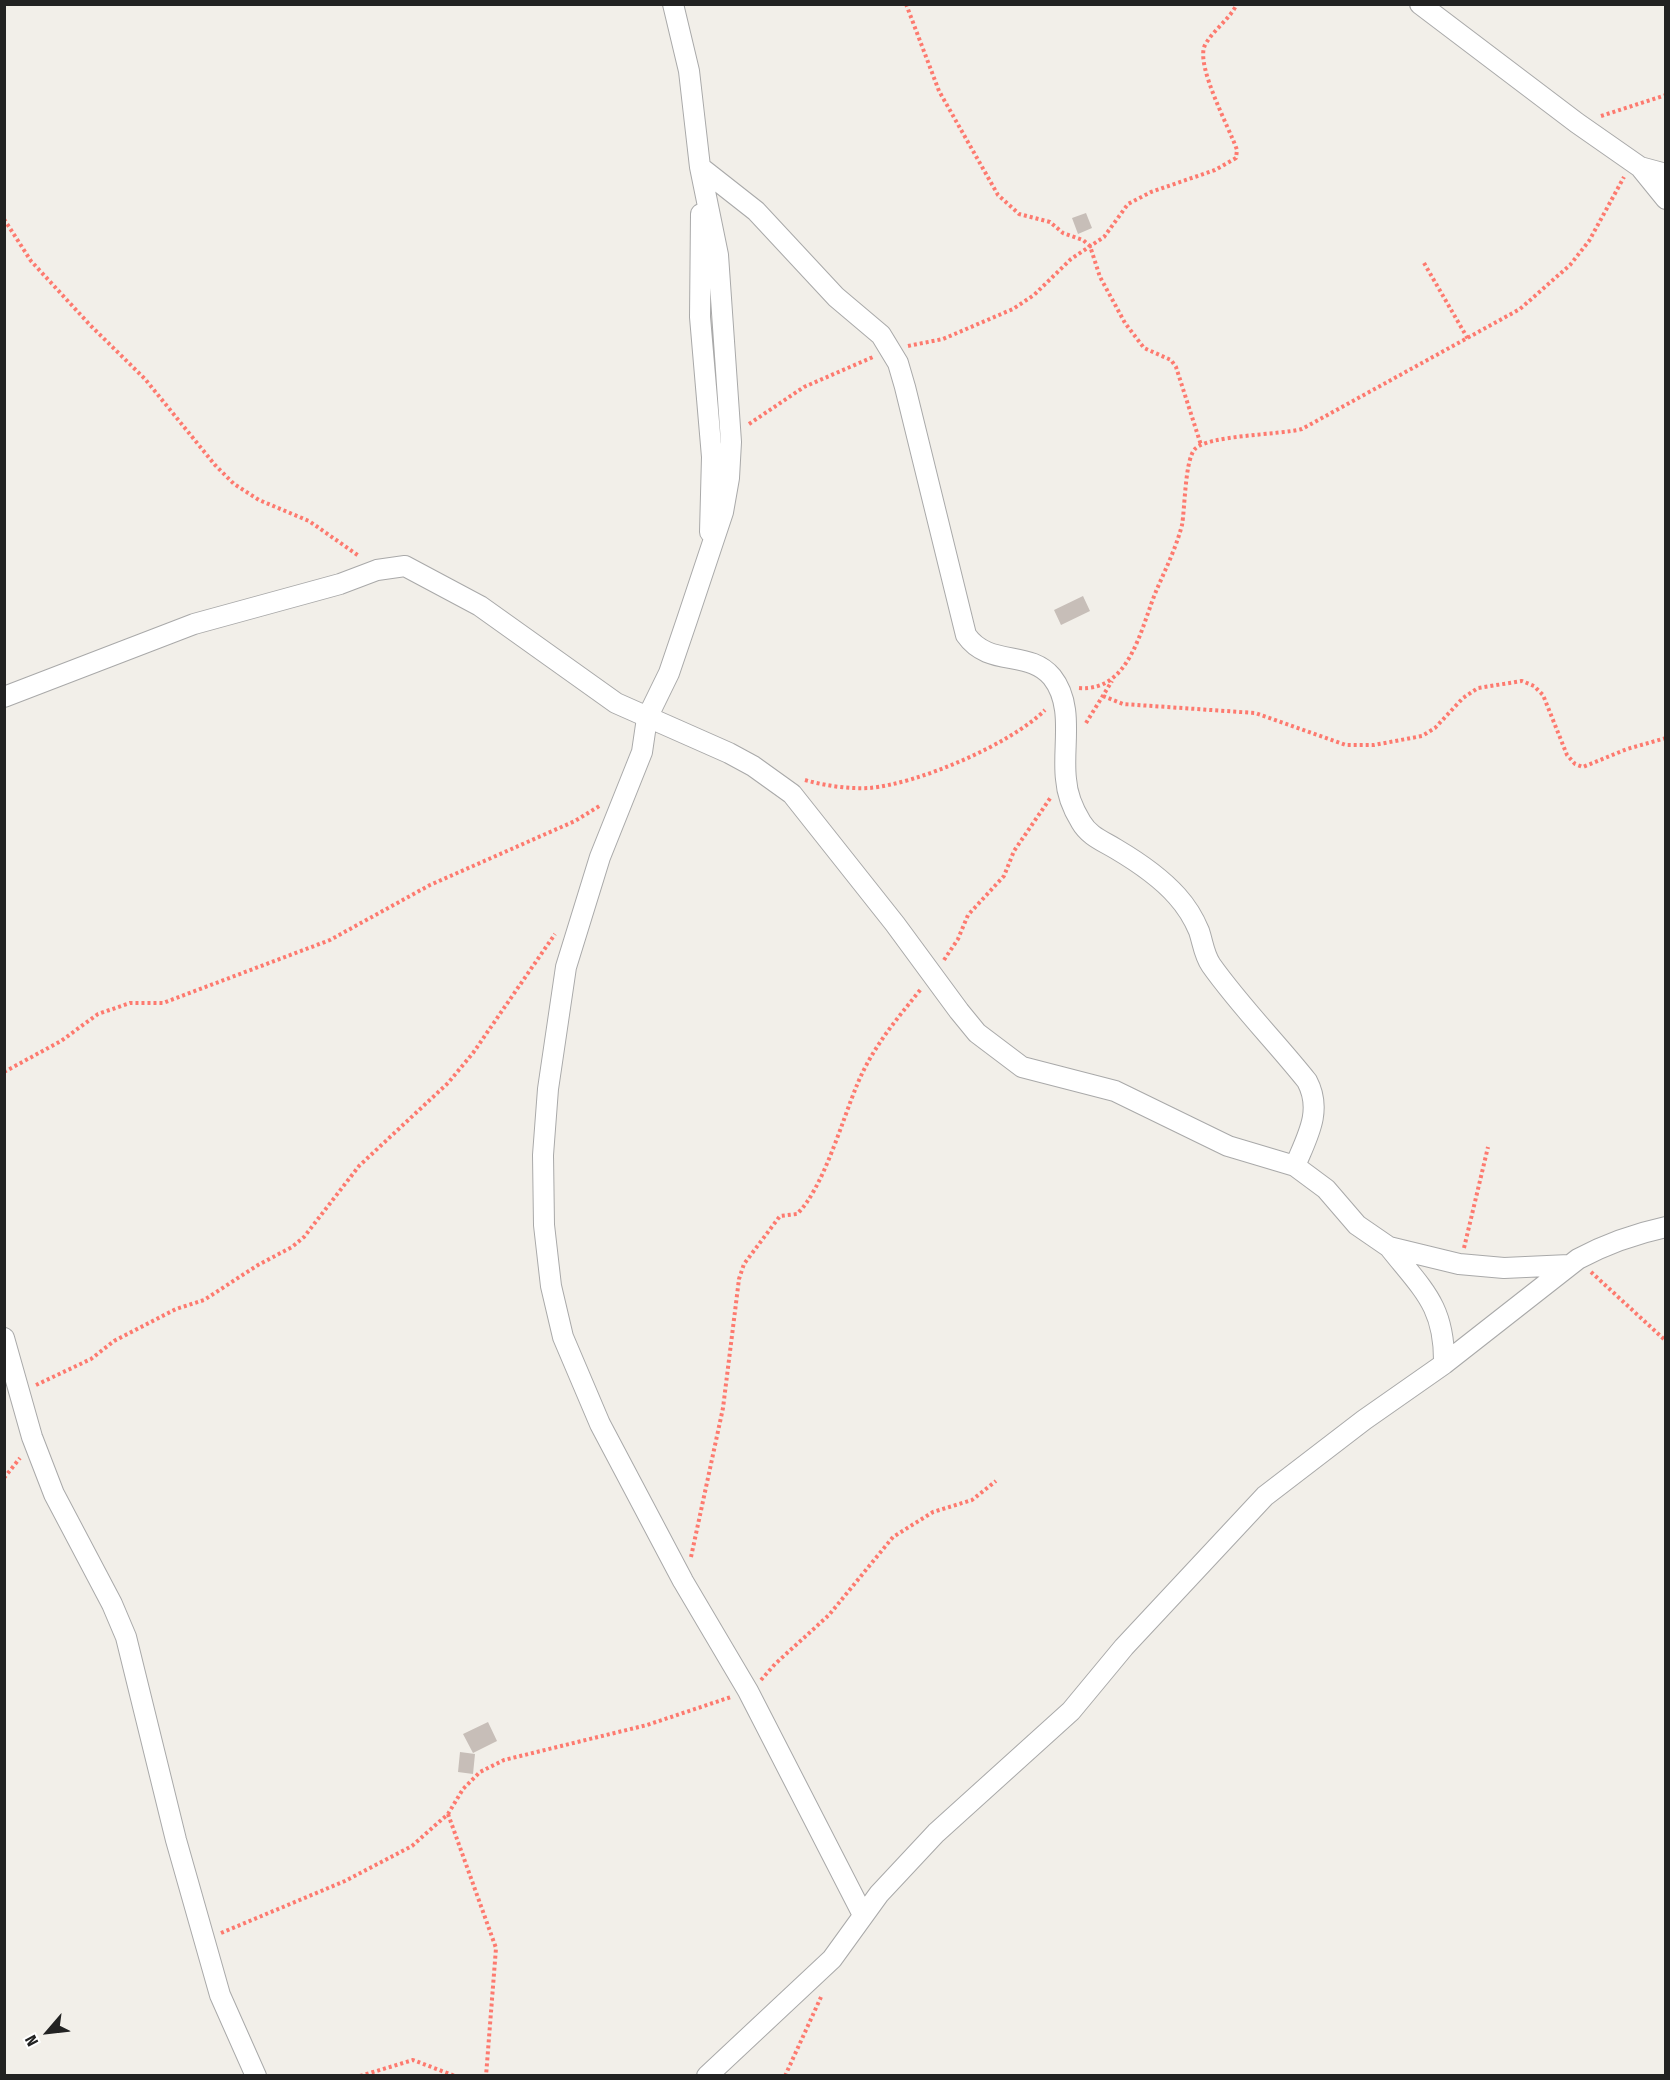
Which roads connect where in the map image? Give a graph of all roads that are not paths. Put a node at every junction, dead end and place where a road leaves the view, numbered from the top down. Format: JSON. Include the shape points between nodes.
{"nodes":[{"id":1,"x":673,"y":4,"type":"edge"},
{"id":2,"x":1420,"y":4,"type":"edge"},
{"id":3,"x":1636,"y":164,"type":"junction"},
{"id":4,"x":699,"y":167,"type":"junction"},
{"id":5,"x":1665,"y":174,"type":"edge"},
{"id":6,"x":1665,"y":199,"type":"edge"},
{"id":7,"x":710,"y":547,"type":"junction"},
{"id":8,"x":4,"y":697,"type":"edge"},
{"id":9,"x":647,"y":718,"type":"junction"},
{"id":10,"x":1294,"y":1166,"type":"junction"},
{"id":11,"x":1665,"y":1227,"type":"edge"},
{"id":12,"x":1389,"y":1247,"type":"junction"},
{"id":13,"x":1573,"y":1262,"type":"junction"},
{"id":14,"x":4,"y":1338,"type":"edge"},
{"id":15,"x":1444,"y":1364,"type":"junction"},
{"id":16,"x":862,"y":1916,"type":"junction"},
{"id":17,"x":256,"y":2076,"type":"edge"},
{"id":18,"x":707,"y":2076,"type":"edge"}],
"edges":[{"from":1,"to":4,"type":"street","via":[[689,71]]},
{"from":2,"to":3,"type":"street"},
{"from":3,"to":5,"type":"street"},
{"from":3,"to":6,"type":"street"},
{"from":4,"to":7,"type":"street","via":[[700,317],[712,457]]},
{"from":4,"to":7,"type":"street","via":[[718,255],[731,442],[723,512]]},
{"from":4,"to":10,"type":"street","via":[[756,211],[836,297],[881,334],[891,348],[905,387],[966,635],[974,648],[983,653],[1044,669],[1057,687],[1068,740],[1068,794],[1083,825],[1177,896],[1198,930],[1211,964],[1307,1081],[1314,1093],[1314,1119]]},
{"from":7,"to":9,"type":"street","via":[[669,673]]},
{"from":8,"to":9,"type":"street","via":[[194,624],[387,567],[405,566],[462,595],[616,704]]},
{"from":9,"to":10,"type":"street","via":[[737,757],[792,794],[977,1033],[1022,1067],[1116,1091],[1228,1146]]},
{"from":9,"to":16,"type":"street","via":[[642,752],[600,857],[566,967],[548,1089],[543,1155],[544,1225],[551,1286],[563,1337],[600,1424],[683,1581],[748,1691]]},
{"from":10,"to":12,"type":"street","via":[[1326,1189],[1357,1225]]},
{"from":11,"to":13,"type":"street","via":[[1601,1246]]},
{"from":12,"to":13,"type":"street","via":[[1458,1264],[1504,1268]]},
{"from":12,"to":15,"type":"street","via":[[1432,1300],[1445,1340]]},
{"from":13,"to":15,"type":"street"},
{"from":14,"to":17,"type":"street","via":[[32,1437],[54,1494],[126,1637],[176,1840],[220,1995]]},
{"from":15,"to":16,"type":"street","via":[[1265,1496],[1124,1647],[1071,1711],[936,1833]]},
{"from":16,"to":18,"type":"street","via":[[832,1959]]}]}
